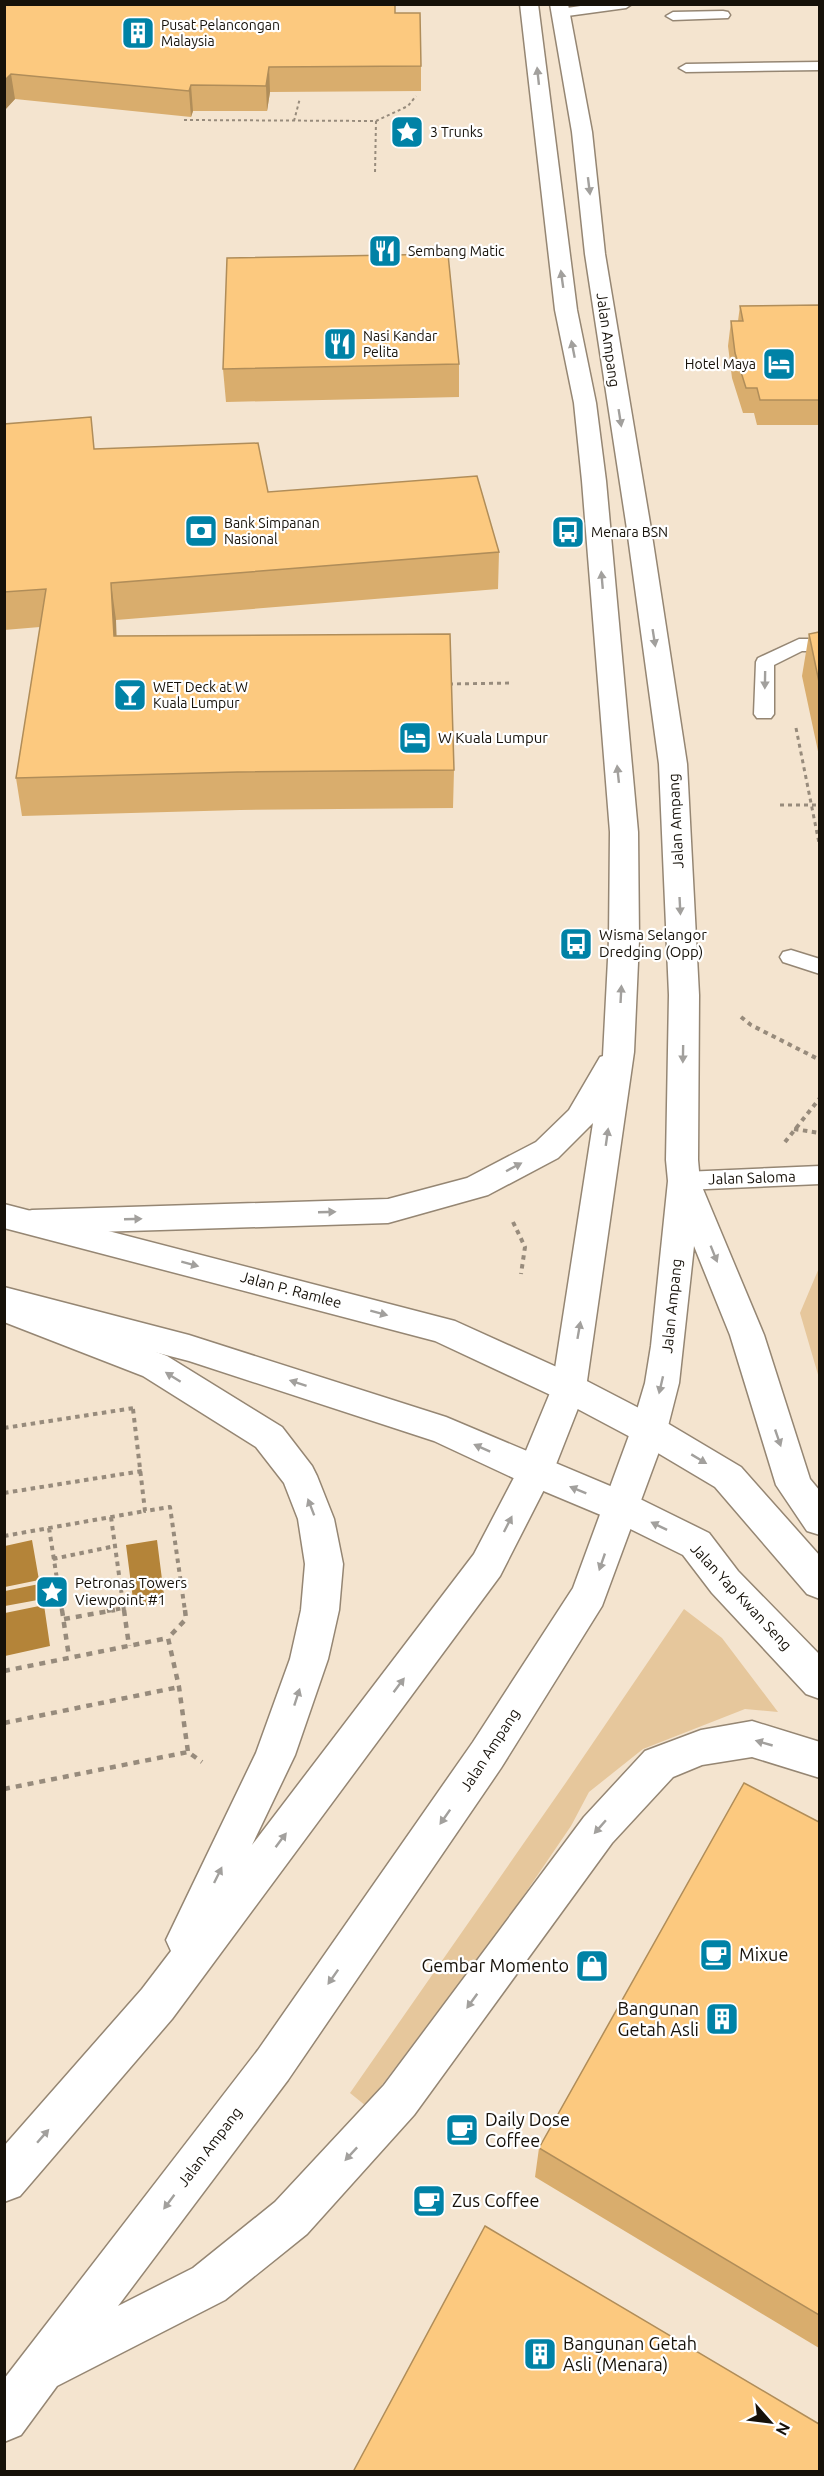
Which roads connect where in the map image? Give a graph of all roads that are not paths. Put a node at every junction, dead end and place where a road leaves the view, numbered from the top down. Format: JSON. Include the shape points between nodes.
{"nodes":[{"id":1,"x":530,"y":4,"type":"edge"},
{"id":2,"x":626,"y":4,"type":"edge"},
{"id":3,"x":559,"y":9,"type":"edge"},
{"id":4,"x":723,"y":15,"type":"dead end"},
{"id":5,"x":673,"y":16,"type":"dead end"},
{"id":6,"x":819,"y":66,"type":"edge"},
{"id":7,"x":686,"y":68,"type":"dead end"},
{"id":8,"x":819,"y":645,"type":"edge"},
{"id":9,"x":764,"y":714,"type":"dead end"},
{"id":10,"x":791,"y":957,"type":"dead end"},
{"id":11,"x":819,"y":967,"type":"edge"},
{"id":12,"x":619,"y":1052,"type":"junction"},
{"id":13,"x":819,"y":1175,"type":"edge"},
{"id":14,"x":684,"y":1181,"type":"junction"},
{"id":15,"x":18,"y":1219,"type":"edge"},
{"id":16,"x":4,"y":1300,"type":"edge"},
{"id":17,"x":4,"y":1308,"type":"edge"},
{"id":18,"x":569,"y":1388,"type":"junction"},
{"id":19,"x":649,"y":1430,"type":"junction"},
{"id":20,"x":535,"y":1472,"type":"junction"},
{"id":21,"x":621,"y":1507,"type":"junction"},
{"id":22,"x":819,"y":1520,"type":"edge"},
{"id":23,"x":819,"y":1583,"type":"edge"},
{"id":24,"x":819,"y":1682,"type":"edge"},
{"id":25,"x":819,"y":1760,"type":"edge"},
{"id":26,"x":157,"y":2004,"type":"junction"},
{"id":27,"x":4,"y":2180,"type":"edge"},
{"id":28,"x":42,"y":2370,"type":"junction"},
{"id":29,"x":4,"y":2418,"type":"edge"}],
"edges":[{"from":12,"to":1,"type":"main road","one_way":true,"via":[[624,832],[612,680],[585,404],[566,310]]},
{"from":2,"to":3,"type":"lane"},
{"from":3,"to":14,"type":"main road","name":"Jalan Ampang","one_way":true,"via":[[582,132],[595,254],[673,764],[684,995]]},
{"from":4,"to":5,"type":"lane"},
{"from":6,"to":7,"type":"lane"},
{"from":8,"to":9,"type":"lane","one_way":true,"via":[[800,645],[765,662]]},
{"from":10,"to":11,"type":"lane"},
{"from":15,"to":12,"type":"main road","one_way":true,"via":[[387,1210],[477,1187],[547,1150],[580,1118]]},
{"from":18,"to":12,"type":"main road","one_way":true},
{"from":13,"to":14,"type":"lane","name":"Jalan Saloma"},
{"from":14,"to":19,"type":"main road","name":"Jalan Ampang","one_way":true,"via":[[668,1346]]},
{"from":14,"to":22,"type":"main road","one_way":true,"via":[[747,1335],[794,1485]]},
{"from":15,"to":18,"type":"main road","name":"Jalan P. Ramlee","one_way":true,"via":[[443,1330]]},
{"from":20,"to":16,"type":"main road","one_way":true,"via":[[446,1431],[189,1347]]},
{"from":26,"to":17,"type":"main road","one_way":true,"via":[[275,1755],[309,1659],[320,1610],[324,1564],[316,1519],[299,1476],[269,1437],[155,1366]]},
{"from":18,"to":19,"type":"main road","name":"Jalan P. Ramlee"},
{"from":18,"to":20,"type":"main road"},
{"from":19,"to":21,"type":"main road","name":"Jalan Ampang"},
{"from":19,"to":23,"type":"main road","one_way":true,"via":[[728,1477]]},
{"from":21,"to":20,"type":"main road","name":"Jalan Yap Kwan Seng","one_way":true},
{"from":26,"to":20,"type":"main road","one_way":true,"via":[[480,1574]]},
{"from":24,"to":21,"type":"main road","name":"Jalan Yap Kwan Seng","one_way":true,"via":[[725,1582],[696,1544]]},
{"from":21,"to":28,"type":"main road","name":"Jalan Ampang","one_way":true,"via":[[589,1594],[488,1755],[273,2065]]},
{"from":25,"to":28,"type":"main road","one_way":true,"via":[[752,1739],[701,1748],[659,1764],[598,1830],[399,2100],[291,2218],[209,2284]]},
{"from":27,"to":26,"type":"main road","one_way":true},
{"from":28,"to":29,"type":"main road","name":"Jalan Ampang"}]}
